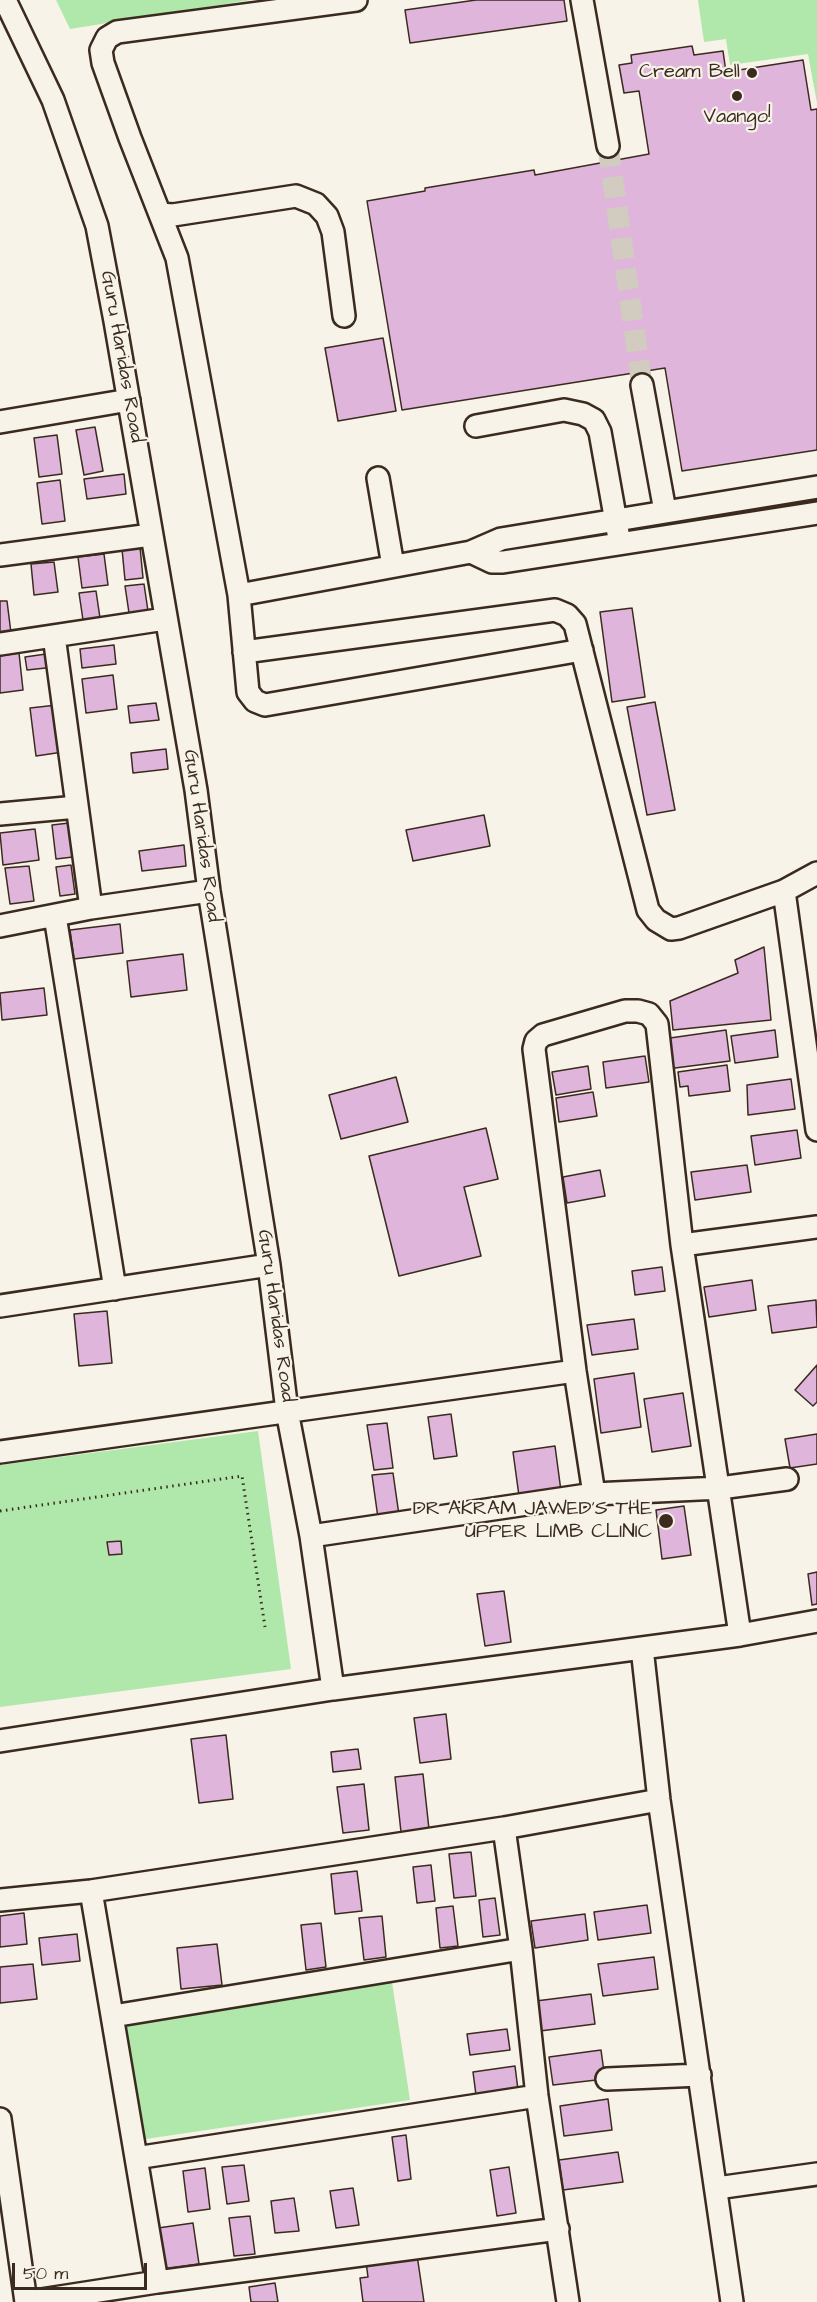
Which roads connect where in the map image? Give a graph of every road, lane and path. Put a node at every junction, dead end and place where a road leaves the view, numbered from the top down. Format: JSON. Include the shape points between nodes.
{"nodes":[{"id":1,"x":356,"y":0,"type":"edge"},
{"id":2,"x":582,"y":0,"type":"edge"},
{"id":3,"x":4,"y":5,"type":"edge"},
{"id":4,"x":608,"y":146,"type":"tunnel mouth"},
{"id":5,"x":160,"y":214,"type":"junction"},
{"id":6,"x":344,"y":316,"type":"dead end"},
{"id":7,"x":642,"y":385,"type":"tunnel mouth"},
{"id":8,"x":129,"y":400,"type":"junction"},
{"id":9,"x":0,"y":423,"type":"edge"},
{"id":10,"x":476,"y":426,"type":"dead end"},
{"id":11,"x":378,"y":478,"type":"dead end"},
{"id":12,"x":817,"y":487,"type":"edge"},
{"id":13,"x":665,"y":511,"type":"junction"},
{"id":14,"x":817,"y":513,"type":"edge"},
{"id":15,"x":615,"y":519,"type":"junction"},
{"id":16,"x":151,"y":535,"type":"junction"},
{"id":17,"x":620,"y":542,"type":"junction"},
{"id":18,"x":471,"y":552,"type":"junction"},
{"id":19,"x":0,"y":555,"type":"edge"},
{"id":20,"x":393,"y":566,"type":"junction"},
{"id":21,"x":239,"y":595,"type":"junction"},
{"id":22,"x":165,"y":619,"type":"junction"},
{"id":23,"x":54,"y":636,"type":"junction"},
{"id":24,"x":0,"y":644,"type":"edge"},
{"id":25,"x":582,"y":650,"type":"junction"},
{"id":26,"x":244,"y":652,"type":"junction"},
{"id":27,"x":77,"y":807,"type":"junction"},
{"id":28,"x":0,"y":814,"type":"edge"},
{"id":29,"x":817,"y":873,"type":"edge"},
{"id":30,"x":209,"y":891,"type":"junction"},
{"id":31,"x":784,"y":891,"type":"junction"},
{"id":32,"x":91,"y":908,"type":"junction"},
{"id":33,"x":55,"y":916,"type":"junction"},
{"id":34,"x":0,"y":926,"type":"edge"},
{"id":35,"x":817,"y":1130,"type":"edge"},
{"id":36,"x":817,"y":1227,"type":"edge"},
{"id":37,"x":682,"y":1245,"type":"junction"},
{"id":38,"x":269,"y":1265,"type":"junction"},
{"id":39,"x":116,"y":1289,"type":"junction"},
{"id":40,"x":0,"y":1306,"type":"edge"},
{"id":41,"x":575,"y":1371,"type":"junction"},
{"id":42,"x":287,"y":1411,"type":"junction"},
{"id":43,"x":0,"y":1452,"type":"edge"},
{"id":44,"x":788,"y":1479,"type":"dead end"},
{"id":45,"x":720,"y":1488,"type":"junction"},
{"id":46,"x":594,"y":1494,"type":"junction"},
{"id":47,"x":0,"y":1511,"type":"edge"},
{"id":48,"x":311,"y":1536,"type":"junction"},
{"id":49,"x":817,"y":1621,"type":"edge"},
{"id":50,"x":265,"y":1627,"type":"dead end"},
{"id":51,"x":740,"y":1635,"type":"junction"},
{"id":52,"x":642,"y":1647,"type":"junction"},
{"id":53,"x":333,"y":1689,"type":"junction"},
{"id":54,"x":0,"y":1741,"type":"edge"},
{"id":55,"x":659,"y":1800,"type":"junction"},
{"id":56,"x":504,"y":1828,"type":"junction"},
{"id":57,"x":91,"y":1891,"type":"junction"},
{"id":58,"x":0,"y":1900,"type":"edge"},
{"id":59,"x":521,"y":1949,"type":"junction"},
{"id":60,"x":113,"y":2016,"type":"junction"},
{"id":61,"x":700,"y":2075,"type":"junction"},
{"id":62,"x":607,"y":2079,"type":"dead end"},
{"id":63,"x":537,"y":2096,"type":"junction"},
{"id":64,"x":1,"y":2130,"type":"edge"},
{"id":65,"x":136,"y":2158,"type":"junction"},
{"id":66,"x":817,"y":2174,"type":"edge"},
{"id":67,"x":717,"y":2188,"type":"junction"},
{"id":68,"x":558,"y":2229,"type":"junction"},
{"id":69,"x":157,"y":2282,"type":"junction"},
{"id":70,"x":27,"y":2302,"type":"edge"},
{"id":71,"x":568,"y":2302,"type":"edge"},
{"id":72,"x":732,"y":2302,"type":"edge"}],
"edges":[{"from":1,"to":5,"type":"street","via":[[117,32],[107,38],[101,50],[103,63]]},
{"from":2,"to":4,"type":"street"},
{"from":3,"to":8,"type":"street","name":"Guru Haridas Road","via":[[53,100],[97,226]]},
{"from":5,"to":6,"type":"street","via":[[296,196],[316,204],[327,216],[333,232]]},
{"from":5,"to":21,"type":"street","via":[[177,258]]},
{"from":7,"to":13,"type":"street"},
{"from":8,"to":9,"type":"street"},
{"from":8,"to":16,"type":"street","name":"Guru Haridas Road"},
{"from":10,"to":15,"type":"street","via":[[564,410],[594,420],[600,432]]},
{"from":11,"to":20,"type":"street"},
{"from":12,"to":13,"type":"street"},
{"from":13,"to":15,"type":"street"},
{"from":14,"to":17,"type":"street"},
{"from":15,"to":17,"type":"street"},
{"from":15,"to":18,"type":"street","via":[[501,539]]},
{"from":16,"to":19,"type":"street"},
{"from":16,"to":22,"type":"street","name":"Guru Haridas Road"},
{"from":17,"to":18,"type":"street","via":[[503,562],[492,562]]},
{"from":18,"to":20,"type":"street"},
{"from":20,"to":21,"type":"street"},
{"from":21,"to":26,"type":"street"},
{"from":22,"to":23,"type":"street"},
{"from":22,"to":30,"type":"street","name":"Guru Haridas Road","via":[[196,790]]},
{"from":23,"to":24,"type":"street"},
{"from":23,"to":27,"type":"street"},
{"from":25,"to":26,"type":"street","via":[[575,624],[555,610]]},
{"from":25,"to":26,"type":"street","via":[[265,705],[248,692]]},
{"from":25,"to":31,"type":"street","via":[[648,910],[656,920],[671,929],[679,928]]},
{"from":27,"to":28,"type":"street"},
{"from":27,"to":32,"type":"street"},
{"from":29,"to":31,"type":"street"},
{"from":30,"to":32,"type":"street"},
{"from":30,"to":38,"type":"street","name":"Guru Haridas Road"},
{"from":31,"to":35,"type":"street"},
{"from":32,"to":33,"type":"street"},
{"from":33,"to":34,"type":"street"},
{"from":33,"to":39,"type":"street"},
{"from":36,"to":37,"type":"street"},
{"from":37,"to":41,"type":"street","via":[[657,1024],[649,1014],[625,1011],[543,1035],[534,1049]]},
{"from":37,"to":45,"type":"street"},
{"from":38,"to":39,"type":"street"},
{"from":38,"to":42,"type":"street","name":"Guru Haridas Road"},
{"from":39,"to":40,"type":"street"},
{"from":41,"to":42,"type":"street"},
{"from":41,"to":46,"type":"street"},
{"from":42,"to":43,"type":"street"},
{"from":42,"to":48,"type":"street","name":"Guru Haridas Road"},
{"from":44,"to":45,"type":"street"},
{"from":45,"to":46,"type":"street"},
{"from":45,"to":51,"type":"street"},
{"from":46,"to":48,"type":"street"},
{"from":47,"to":50,"type":"path","via":[[242,1476]]},
{"from":48,"to":53,"type":"street","name":"Guru Haridas Road"},
{"from":49,"to":51,"type":"street"},
{"from":51,"to":52,"type":"street"},
{"from":52,"to":53,"type":"street"},
{"from":52,"to":55,"type":"street"},
{"from":53,"to":54,"type":"street"},
{"from":55,"to":56,"type":"street"},
{"from":55,"to":61,"type":"street"},
{"from":56,"to":57,"type":"street"},
{"from":56,"to":59,"type":"street"},
{"from":57,"to":58,"type":"street"},
{"from":57,"to":60,"type":"street"},
{"from":59,"to":60,"type":"street"},
{"from":59,"to":63,"type":"street"},
{"from":60,"to":65,"type":"street"},
{"from":61,"to":62,"type":"street"},
{"from":61,"to":67,"type":"street"},
{"from":63,"to":65,"type":"street"},
{"from":63,"to":68,"type":"street"},
{"from":64,"to":70,"type":"street"},
{"from":65,"to":69,"type":"street"},
{"from":66,"to":67,"type":"street"},
{"from":67,"to":72,"type":"street"},
{"from":68,"to":69,"type":"street"},
{"from":68,"to":71,"type":"street"},
{"from":69,"to":70,"type":"street"}]}
